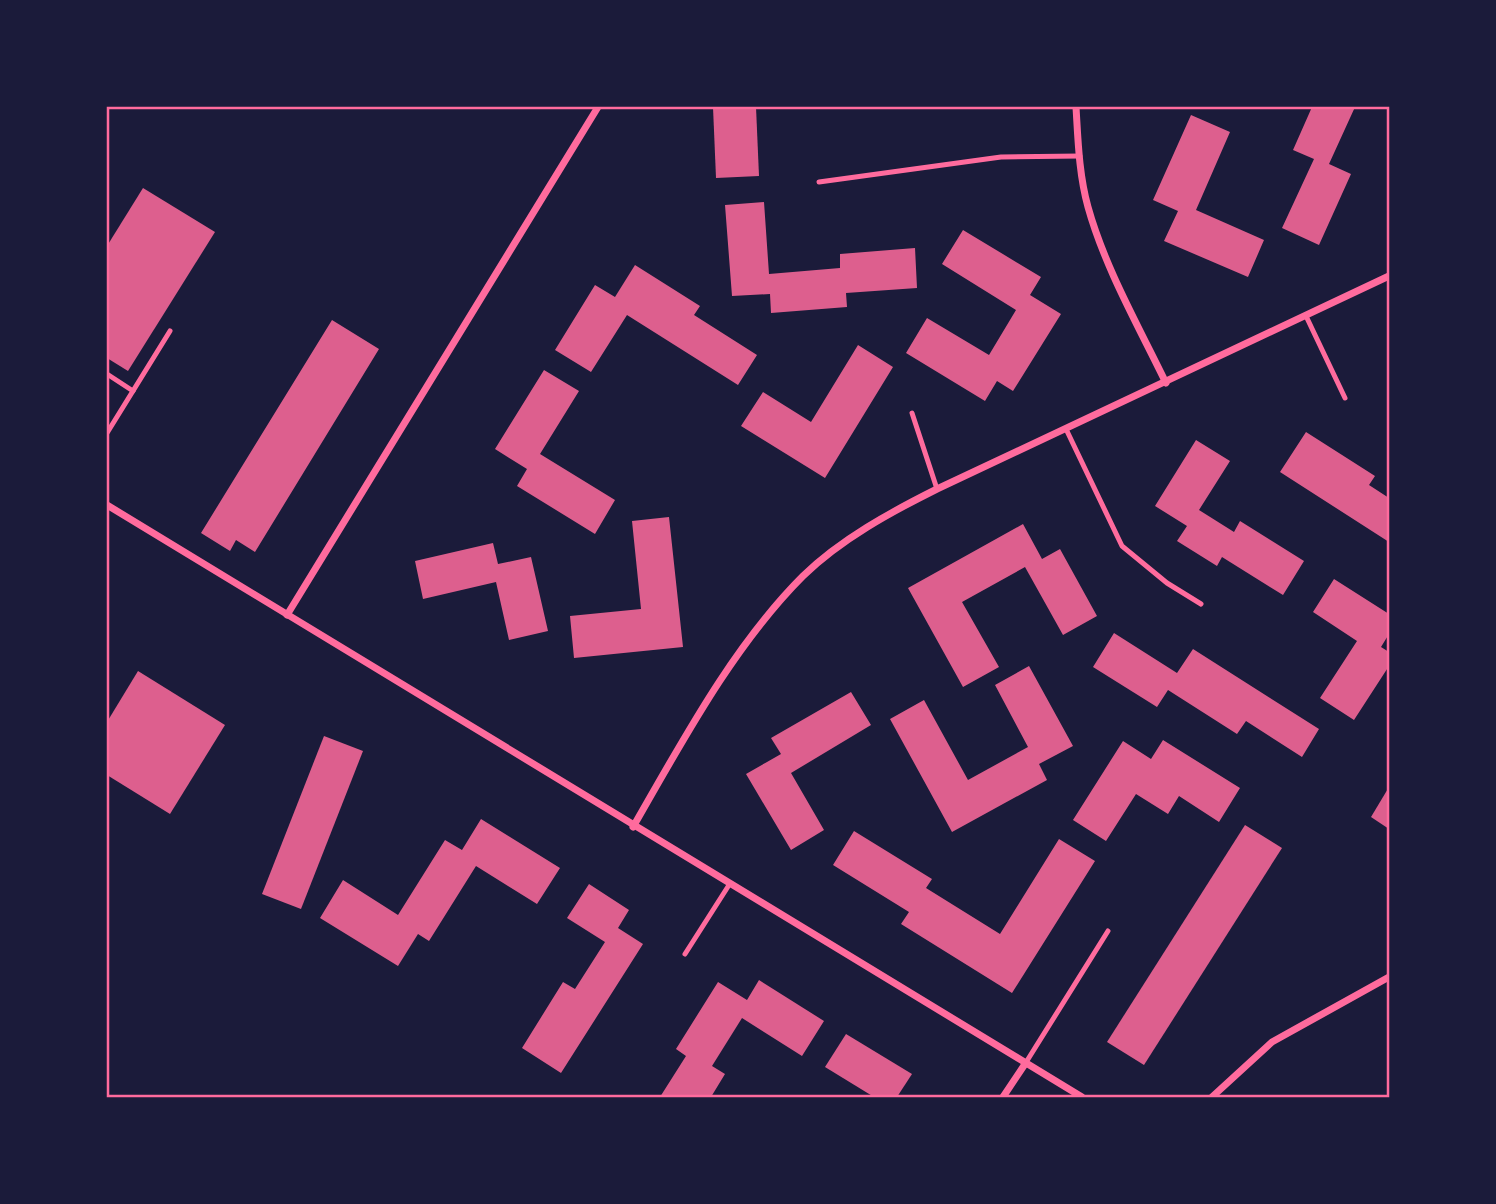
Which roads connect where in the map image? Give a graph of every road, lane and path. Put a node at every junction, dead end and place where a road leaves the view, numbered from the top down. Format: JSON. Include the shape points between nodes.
{"nodes":[{"id":1,"x":598,"y":107,"type":"edge"},
{"id":2,"x":1076,"y":107,"type":"edge"},
{"id":3,"x":1080,"y":156,"type":"junction"},
{"id":4,"x":819,"y":182,"type":"dead end"},
{"id":5,"x":1389,"y":276,"type":"edge"},
{"id":6,"x":1306,"y":316,"type":"junction"},
{"id":7,"x":170,"y":331,"type":"dead end"},
{"id":8,"x":107,"y":374,"type":"edge"},
{"id":9,"x":1166,"y":383,"type":"junction"},
{"id":10,"x":133,"y":391,"type":"junction"},
{"id":11,"x":1345,"y":398,"type":"dead end"},
{"id":12,"x":912,"y":413,"type":"dead end"},
{"id":13,"x":1066,"y":429,"type":"junction"},
{"id":14,"x":107,"y":431,"type":"edge"},
{"id":15,"x":937,"y":489,"type":"junction"},
{"id":16,"x":107,"y":505,"type":"edge"},
{"id":17,"x":1201,"y":604,"type":"dead end"},
{"id":18,"x":287,"y":615,"type":"junction"},
{"id":19,"x":633,"y":827,"type":"junction"},
{"id":20,"x":729,"y":885,"type":"junction"},
{"id":21,"x":1108,"y":931,"type":"dead end"},
{"id":22,"x":685,"y":954,"type":"dead end"},
{"id":23,"x":1389,"y":977,"type":"edge"},
{"id":24,"x":1025,"y":1063,"type":"junction"},
{"id":25,"x":1003,"y":1097,"type":"edge"},
{"id":26,"x":1082,"y":1097,"type":"edge"},
{"id":27,"x":1212,"y":1097,"type":"edge"}],
"edges":[{"from":1,"to":18,"type":"street"},
{"from":2,"to":3,"type":"street"},
{"from":3,"to":4,"type":"lane","via":[[1001,157]]},
{"from":3,"to":9,"type":"street","via":[[1088,209],[1100,242]]},
{"from":5,"to":6,"type":"street"},
{"from":6,"to":9,"type":"street"},
{"from":6,"to":11,"type":"lane"},
{"from":7,"to":10,"type":"lane"},
{"from":8,"to":10,"type":"lane"},
{"from":9,"to":13,"type":"street"},
{"from":10,"to":14,"type":"lane"},
{"from":12,"to":15,"type":"lane"},
{"from":13,"to":15,"type":"street"},
{"from":13,"to":17,"type":"lane","via":[[1122,546]]},
{"from":15,"to":19,"type":"street","via":[[840,546],[804,575],[767,616],[695,720]]},
{"from":16,"to":18,"type":"street"},
{"from":18,"to":19,"type":"street"},
{"from":19,"to":20,"type":"street"},
{"from":20,"to":22,"type":"lane"},
{"from":20,"to":24,"type":"street"},
{"from":21,"to":24,"type":"lane"},
{"from":23,"to":27,"type":"street","via":[[1272,1042]]},
{"from":24,"to":25,"type":"street"},
{"from":24,"to":26,"type":"street"}]}
